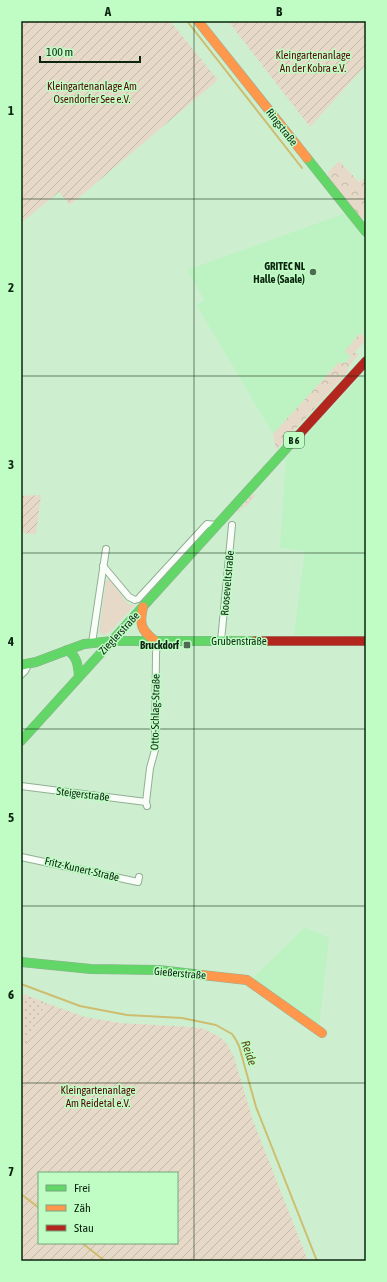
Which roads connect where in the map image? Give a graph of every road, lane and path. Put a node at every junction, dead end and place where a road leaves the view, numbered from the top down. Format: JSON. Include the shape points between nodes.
{"nodes":[{"id":1,"x":198,"y":21,"type":"edge"},
{"id":2,"x":366,"y":232,"type":"edge"},
{"id":3,"x":366,"y":361,"type":"edge"},
{"id":4,"x":217,"y":525,"type":"junction"},
{"id":5,"x":232,"y":525,"type":"dead end"},
{"id":6,"x":106,"y":549,"type":"dead end"},
{"id":7,"x":104,"y":566,"type":"junction"},
{"id":8,"x":143,"y":607,"type":"junction"},
{"id":9,"x":112,"y":641,"type":"junction"},
{"id":10,"x":156,"y":641,"type":"junction"},
{"id":11,"x":221,"y":641,"type":"junction"},
{"id":12,"x":366,"y":641,"type":"edge"},
{"id":13,"x":92,"y":643,"type":"junction"},
{"id":14,"x":66,"y":650,"type":"junction"},
{"id":15,"x":25,"y":664,"type":"edge"},
{"id":16,"x":21,"y":675,"type":"edge"},
{"id":17,"x":79,"y":676,"type":"junction"},
{"id":18,"x":21,"y":741,"type":"edge"},
{"id":19,"x":21,"y":786,"type":"edge"},
{"id":20,"x":146,"y":804,"type":"joint"},
{"id":21,"x":21,"y":857,"type":"edge"},
{"id":22,"x":139,"y":877,"type":"dead end"},
{"id":23,"x":21,"y":962,"type":"edge"},
{"id":24,"x":322,"y":1033,"type":"dead end"}],
"edges":[{"from":1,"to":2,"type":"street","name":"Ringstraße"},
{"from":3,"to":4,"type":"street","name":"Zieglerstraße","number":"B 6"},
{"from":4,"to":7,"type":"street","name":"Zieglerstraße","via":[[208,524],[138,599],[129,597]]},
{"from":4,"to":8,"type":"street","name":"Zieglerstraße","number":"B 6"},
{"from":5,"to":11,"type":"street","name":"Rooseveltstraße"},
{"from":6,"to":7,"type":"street"},
{"from":7,"to":13,"type":"street"},
{"from":8,"to":9,"type":"street","name":"Zieglerstraße","number":"B 6"},
{"from":8,"to":10,"type":"street","via":[[140,619],[142,627],[144,632]]},
{"from":9,"to":10,"type":"street","name":"Grubenstraße"},
{"from":9,"to":13,"type":"street","name":"Grubenstraße"},
{"from":9,"to":17,"type":"street","name":"Zieglerstraße","number":"B 6"},
{"from":10,"to":11,"type":"street","name":"Grubenstraße"},
{"from":10,"to":20,"type":"street","name":"Otto-Schlag-Straße","via":[[155,750]]},
{"from":11,"to":12,"type":"street","name":"Grubenstraße"},
{"from":13,"to":14,"type":"street","name":"Grubenstraße"},
{"from":14,"to":15,"type":"street","name":"Grubenstraße"},
{"from":14,"to":17,"type":"street","via":[[76,656]]},
{"from":15,"to":16,"type":"street","via":[[25,671]]},
{"from":17,"to":18,"type":"street","name":"Zieglerstraße","number":"B 6"},
{"from":19,"to":20,"type":"street","name":"Steigerstraße"},
{"from":21,"to":22,"type":"street","name":"Fritz-Kunert-Straße","via":[[138,882]]},
{"from":23,"to":24,"type":"street","name":"Gießerstraße","via":[[91,969],[159,970],[247,980]]}]}
